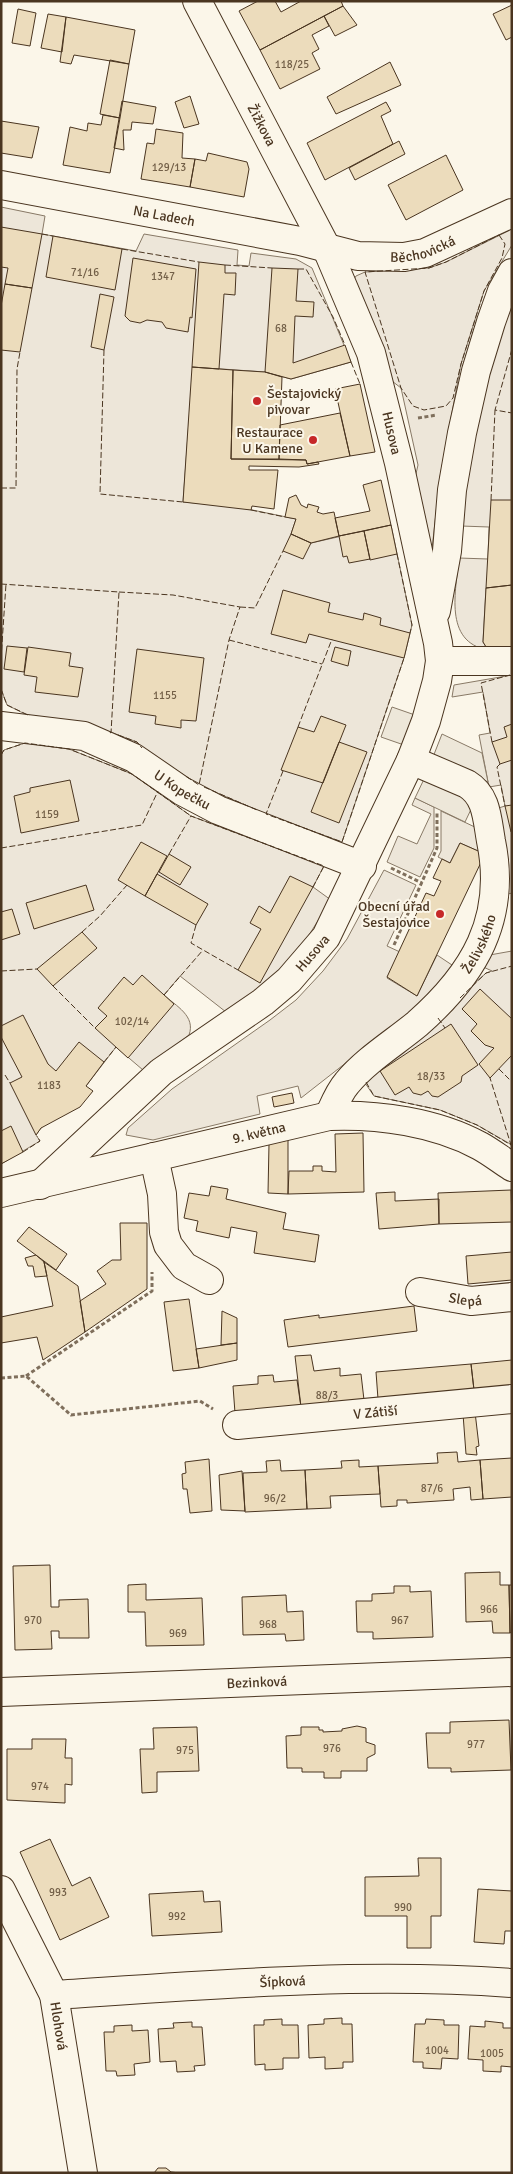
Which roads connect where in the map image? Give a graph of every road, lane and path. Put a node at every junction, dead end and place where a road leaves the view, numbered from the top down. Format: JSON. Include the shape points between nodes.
{"nodes":[{"id":1,"x":197,"y":1,"type":"edge"},
{"id":2,"x":1,"y":186,"type":"edge"},
{"id":3,"x":512,"y":213,"type":"edge"},
{"id":4,"x":327,"y":248,"type":"junction"},
{"id":5,"x":512,"y":273,"type":"edge"},
{"id":6,"x":434,"y":624,"type":"junction"},
{"id":7,"x":440,"y":661,"type":"junction"},
{"id":8,"x":512,"y":661,"type":"edge"},
{"id":9,"x":1,"y":726,"type":"edge"},
{"id":10,"x":411,"y":760,"type":"junction"},
{"id":11,"x":437,"y":811,"type":"dead end"},
{"id":12,"x":362,"y":866,"type":"junction"},
{"id":13,"x":390,"y":867,"type":"dead end"},
{"id":14,"x":422,"y":883,"type":"junction"},
{"id":15,"x":394,"y":945,"type":"dead end"},
{"id":16,"x":329,"y":1116,"type":"junction"},
{"id":17,"x":154,"y":1157,"type":"junction"},
{"id":18,"x":512,"y":1167,"type":"edge"},
{"id":19,"x":40,"y":1185,"type":"junction"},
{"id":20,"x":1,"y":1193,"type":"edge"},
{"id":21,"x":151,"y":1263,"type":"dead end"},
{"id":22,"x":209,"y":1280,"type":"dead end"},
{"id":23,"x":420,"y":1292,"type":"dead end"},
{"id":24,"x":512,"y":1297,"type":"edge"},
{"id":25,"x":26,"y":1376,"type":"junction"},
{"id":26,"x":1,"y":1378,"type":"edge"},
{"id":27,"x":512,"y":1400,"type":"edge"},
{"id":28,"x":237,"y":1425,"type":"joint"},
{"id":29,"x":512,"y":1672,"type":"edge"},
{"id":30,"x":1,"y":1692,"type":"edge"},
{"id":31,"x":1,"y":1890,"type":"edge"},
{"id":32,"x":512,"y":1983,"type":"edge"},
{"id":33,"x":54,"y":1995,"type":"junction"},
{"id":34,"x":82,"y":2173,"type":"edge"}],
"edges":[{"from":1,"to":4,"type":"street","name":"Žižkova"},
{"from":2,"to":4,"type":"street","name":"Na Ladech"},
{"from":3,"to":4,"type":"street","name":"Běchovická","via":[[444,245],[404,257],[358,256]]},
{"from":4,"to":6,"type":"street","name":"Husova","via":[[371,353]]},
{"from":5,"to":6,"type":"street","name":"Husova","via":[[491,322],[465,418]]},
{"from":6,"to":7,"type":"street","name":"Husova"},
{"from":7,"to":8,"type":"street"},
{"from":7,"to":10,"type":"street","name":"Husova","via":[[434,694]]},
{"from":9,"to":12,"type":"street","name":"U Kopečku","via":[[84,736],[134,758],[182,791],[218,810]]},
{"from":10,"to":12,"type":"street","name":"Husova"},
{"from":10,"to":16,"type":"street","name":"Želivského","via":[[474,788],[482,800],[495,869],[492,917],[476,956],[463,974],[417,1023],[348,1082]]},
{"from":11,"to":14,"type":"path","via":[[437,848]]},
{"from":12,"to":19,"type":"street","name":"Husova","via":[[326,937],[289,980],[263,1002],[161,1072]]},
{"from":13,"to":14,"type":"path"},
{"from":14,"to":15,"type":"path"},
{"from":16,"to":17,"type":"street","name":"9. května"},
{"from":16,"to":18,"type":"street","name":"9. května","via":[[377,1117],[454,1134]]},
{"from":17,"to":19,"type":"street","name":"9. května"},
{"from":17,"to":22,"type":"street","via":[[168,1245],[184,1266]]},
{"from":19,"to":20,"type":"street","name":"9. května"},
{"from":21,"to":25,"type":"path","via":[[152,1291]]},
{"from":23,"to":24,"type":"street","name":"Slepá","via":[[471,1301]]},
{"from":25,"to":26,"type":"path"},
{"from":25,"to":28,"type":"path","via":[[71,1415],[200,1401]]},
{"from":27,"to":28,"type":"street","name":"V Zátiší"},
{"from":29,"to":30,"type":"street","name":"Bezinková"},
{"from":31,"to":33,"type":"street","name":"Hlohová"},
{"from":32,"to":33,"type":"street","name":"Šípková","via":[[464,1979],[263,1981]]},
{"from":33,"to":34,"type":"street","name":"Hlohová"}]}
